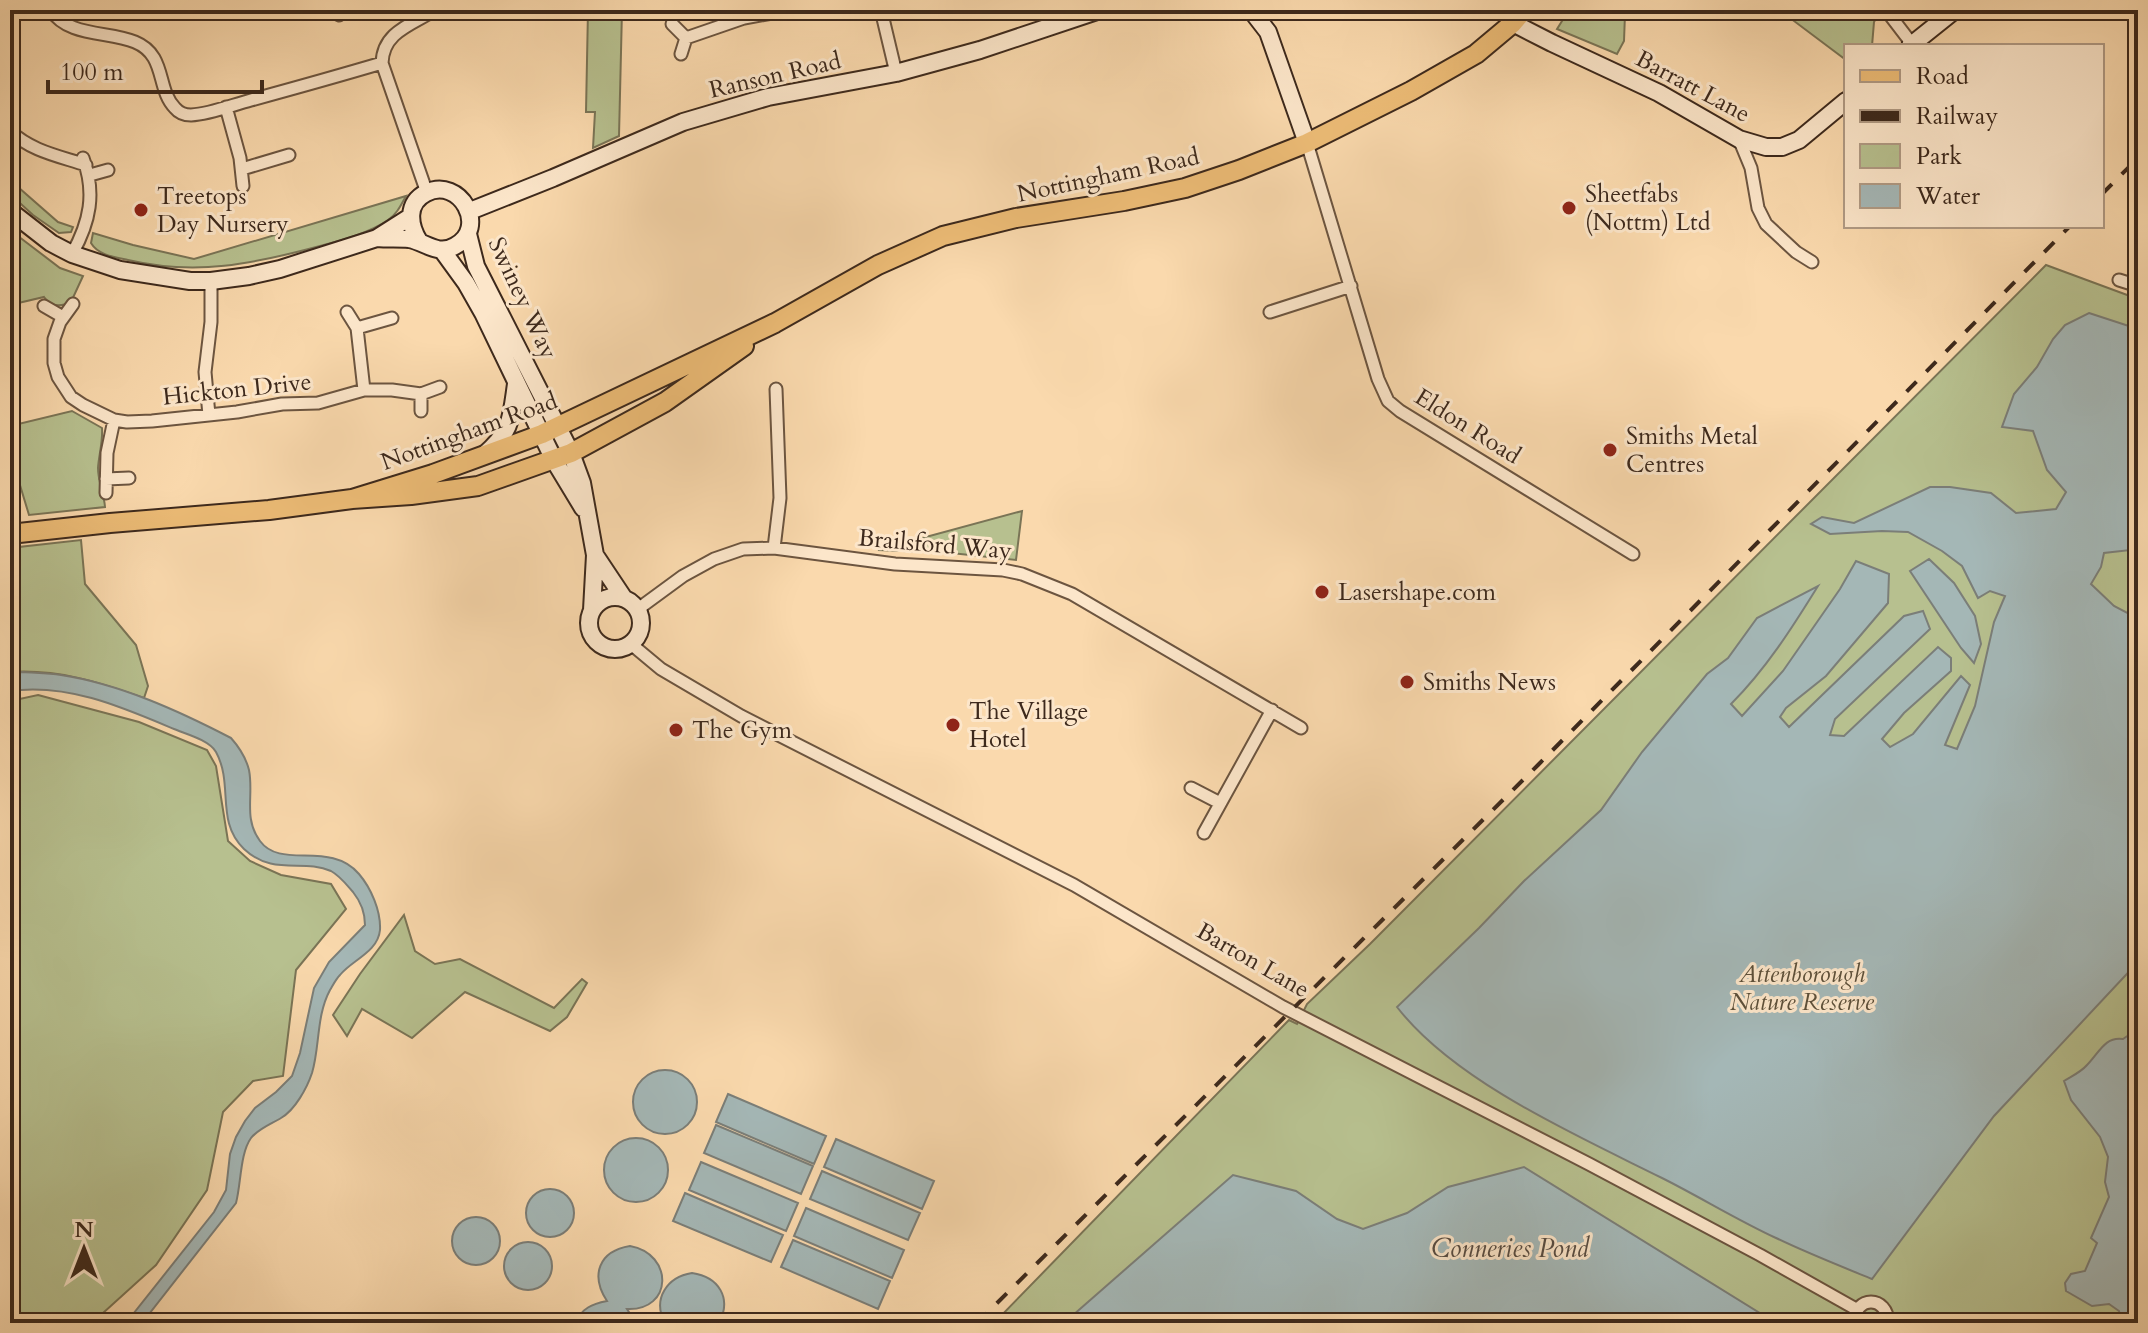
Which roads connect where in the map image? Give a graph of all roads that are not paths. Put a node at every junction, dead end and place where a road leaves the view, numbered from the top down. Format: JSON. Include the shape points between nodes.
{"nodes":[{"id":1,"x":51,"y":10,"type":"edge"},
{"id":2,"x":435,"y":10,"type":"edge"},
{"id":3,"x":789,"y":10,"type":"edge"},
{"id":4,"x":881,"y":10,"type":"edge"},
{"id":5,"x":1100,"y":10,"type":"edge"},
{"id":6,"x":1251,"y":10,"type":"edge"},
{"id":7,"x":1270,"y":10,"type":"edge"},
{"id":8,"x":1886,"y":10,"type":"edge"},
{"id":9,"x":1955,"y":10,"type":"edge"},
{"id":10,"x":420,"y":14,"type":"edge"},
{"id":11,"x":742,"y":14,"type":"edge"},
{"id":12,"x":1518,"y":16,"type":"edge"},
{"id":13,"x":672,"y":24,"type":"dead end"},
{"id":14,"x":1268,"y":32,"type":"junction"},
{"id":15,"x":686,"y":38,"type":"junction"},
{"id":16,"x":1910,"y":44,"type":"edge"},
{"id":17,"x":1912,"y":44,"type":"edge"},
{"id":18,"x":681,"y":54,"type":"dead end"},
{"id":19,"x":382,"y":63,"type":"junction"},
{"id":20,"x":896,"y":73,"type":"junction"},
{"id":21,"x":1844,"y":103,"type":"edge"},
{"id":22,"x":226,"y":107,"type":"junction"},
{"id":23,"x":10,"y":131,"type":"edge"},
{"id":24,"x":1739,"y":139,"type":"junction"},
{"id":25,"x":1307,"y":143,"type":"junction"},
{"id":26,"x":1766,"y":147,"type":"junction"},
{"id":27,"x":289,"y":155,"type":"dead end"},
{"id":28,"x":86,"y":166,"type":"junction"},
{"id":29,"x":1751,"y":168,"type":"junction"},
{"id":30,"x":242,"y":169,"type":"junction"},
{"id":31,"x":108,"y":170,"type":"dead end"},
{"id":32,"x":243,"y":186,"type":"dead end"},
{"id":33,"x":427,"y":193,"type":"junction"},
{"id":34,"x":10,"y":211,"type":"edge"},
{"id":35,"x":470,"y":211,"type":"junction"},
{"id":36,"x":410,"y":217,"type":"junction"},
{"id":37,"x":468,"y":234,"type":"junction"},
{"id":38,"x":377,"y":238,"type":"junction"},
{"id":39,"x":419,"y":241,"type":"junction"},
{"id":40,"x":442,"y":250,"type":"junction"},
{"id":41,"x":72,"y":254,"type":"junction"},
{"id":42,"x":1812,"y":262,"type":"dead end"},
{"id":43,"x":2119,"y":280,"type":"dead end"},
{"id":44,"x":211,"y":281,"type":"junction"},
{"id":45,"x":1351,"y":286,"type":"junction"},
{"id":46,"x":2138,"y":286,"type":"edge"},
{"id":47,"x":73,"y":304,"type":"dead end"},
{"id":48,"x":44,"y":306,"type":"dead end"},
{"id":49,"x":347,"y":312,"type":"dead end"},
{"id":50,"x":1270,"y":312,"type":"dead end"},
{"id":51,"x":63,"y":317,"type":"junction"},
{"id":52,"x":392,"y":318,"type":"dead end"},
{"id":53,"x":775,"y":323,"type":"junction"},
{"id":54,"x":357,"y":328,"type":"junction"},
{"id":55,"x":516,"y":384,"type":"junction"},
{"id":56,"x":440,"y":387,"type":"dead end"},
{"id":57,"x":776,"y":389,"type":"dead end"},
{"id":58,"x":364,"y":390,"type":"junction"},
{"id":59,"x":421,"y":394,"type":"junction"},
{"id":60,"x":421,"y":411,"type":"dead end"},
{"id":61,"x":209,"y":415,"type":"junction"},
{"id":62,"x":114,"y":420,"type":"junction"},
{"id":63,"x":550,"y":430,"type":"junction"},
{"id":64,"x":483,"y":456,"type":"junction"},
{"id":65,"x":562,"y":457,"type":"junction"},
{"id":66,"x":129,"y":478,"type":"dead end"},
{"id":67,"x":106,"y":479,"type":"junction"},
{"id":68,"x":106,"y":493,"type":"dead end"},
{"id":69,"x":352,"y":499,"type":"junction"},
{"id":70,"x":10,"y":534,"type":"edge"},
{"id":71,"x":774,"y":548,"type":"junction"},
{"id":72,"x":1633,"y":554,"type":"dead end"},
{"id":73,"x":595,"y":555,"type":"junction"},
{"id":74,"x":623,"y":597,"type":"junction"},
{"id":75,"x":638,"y":609,"type":"junction"},
{"id":76,"x":592,"y":610,"type":"junction"},
{"id":77,"x":631,"y":644,"type":"junction"},
{"id":78,"x":1272,"y":710,"type":"junction"},
{"id":79,"x":1301,"y":728,"type":"dead end"},
{"id":80,"x":1191,"y":788,"type":"dead end"},
{"id":81,"x":1220,"y":803,"type":"junction"},
{"id":82,"x":1204,"y":833,"type":"dead end"},
{"id":83,"x":1856,"y":1309,"type":"junction"},
{"id":84,"x":1854,"y":1323,"type":"edge"},
{"id":85,"x":1888,"y":1323,"type":"edge"}],
"edges":[{"from":1,"to":22,"type":"street","via":[[67,25],[149,51],[177,111],[193,115]]},
{"from":2,"to":10,"type":"street"},
{"from":3,"to":11,"type":"street"},
{"from":4,"to":20,"type":"street"},
{"from":5,"to":20,"type":"street","name":"Ranson Road"},
{"from":6,"to":14,"type":"street"},
{"from":7,"to":14,"type":"street"},
{"from":8,"to":16,"type":"street"},
{"from":9,"to":17,"type":"street"},
{"from":10,"to":19,"type":"street","via":[[387,40]]},
{"from":11,"to":15,"type":"street"},
{"from":12,"to":24,"type":"street","name":"Barratt Lane"},
{"from":12,"to":25,"type":"main road","name":"Nottingham Road","via":[[1476,54]]},
{"from":13,"to":15,"type":"street"},
{"from":14,"to":25,"type":"street"},
{"from":15,"to":18,"type":"street"},
{"from":19,"to":22,"type":"street"},
{"from":19,"to":33,"type":"street"},
{"from":20,"to":35,"type":"street","name":"Ranson Road","via":[[768,97],[683,122]]},
{"from":21,"to":26,"type":"street","name":"Barratt Lane","via":[[1799,140]]},
{"from":22,"to":30,"type":"street"},
{"from":23,"to":28,"type":"street","via":[[39,150]]},
{"from":24,"to":26,"type":"street","name":"Barratt Lane"},
{"from":24,"to":29,"type":"street"},
{"from":25,"to":45,"type":"street","name":"Eldon Road"},
{"from":25,"to":53,"type":"main road","name":"Nottingham Road","via":[[1185,188],[943,236],[878,265]]},
{"from":26,"to":29,"type":"street"},
{"from":27,"to":30,"type":"street"},
{"from":28,"to":31,"type":"street"},
{"from":28,"to":41,"type":"street","via":[[89,213]]},
{"from":29,"to":42,"type":"street","via":[[1766,224]]},
{"from":30,"to":32,"type":"street"},
{"from":33,"to":35,"type":"street","via":[[452,192]]},
{"from":33,"to":36,"type":"street"},
{"from":34,"to":41,"type":"street"},
{"from":35,"to":37,"type":"street"},
{"from":36,"to":38,"type":"street"},
{"from":36,"to":39,"type":"street"},
{"from":37,"to":40,"type":"street","name":"Swiney Way"},
{"from":37,"to":63,"type":"street","name":"Swiney Way","via":[[476,266],[525,359]]},
{"from":38,"to":39,"type":"street"},
{"from":38,"to":44,"type":"street","via":[[280,269]]},
{"from":39,"to":40,"type":"street"},
{"from":40,"to":55,"type":"street","name":"Swiney Way","via":[[466,283]]},
{"from":41,"to":44,"type":"street","via":[[132,273]]},
{"from":43,"to":46,"type":"street"},
{"from":44,"to":61,"type":"street","via":[[205,372]]},
{"from":45,"to":50,"type":"street"},
{"from":45,"to":72,"type":"street","name":"Eldon Road","via":[[1388,401]]},
{"from":47,"to":51,"type":"street","name":"Hickton Drive"},
{"from":48,"to":51,"type":"street"},
{"from":49,"to":54,"type":"street"},
{"from":51,"to":62,"type":"street","name":"Hickton Drive","via":[[53,352],[63,387],[83,405]]},
{"from":52,"to":54,"type":"street"},
{"from":53,"to":63,"type":"main road","name":"Nottingham Road"},
{"from":53,"to":65,"type":"main road","name":"Nottingham Road","via":[[665,402]]},
{"from":54,"to":58,"type":"street"},
{"from":55,"to":63,"type":"street","name":"Swiney Way"},
{"from":55,"to":64,"type":"street","name":"Swiney Way","via":[[504,435]]},
{"from":56,"to":59,"type":"street","name":"Hickton Drive"},
{"from":57,"to":71,"type":"street","via":[[780,498]]},
{"from":58,"to":59,"type":"street","name":"Hickton Drive"},
{"from":58,"to":61,"type":"street","name":"Hickton Drive","via":[[318,403]]},
{"from":59,"to":60,"type":"street"},
{"from":61,"to":62,"type":"street","name":"Hickton Drive"},
{"from":62,"to":67,"type":"street"},
{"from":63,"to":64,"type":"main road","name":"Nottingham Road"},
{"from":63,"to":65,"type":"street","name":"Swiney Way"},
{"from":64,"to":69,"type":"main road","name":"Nottingham Road"},
{"from":65,"to":69,"type":"main road","name":"Nottingham Road","via":[[478,486]]},
{"from":65,"to":73,"type":"street","via":[[582,483]]},
{"from":66,"to":67,"type":"street"},
{"from":67,"to":68,"type":"street"},
{"from":69,"to":70,"type":"main road","name":"Nottingham Road"},
{"from":71,"to":75,"type":"street","name":"Brailsford Way","via":[[743,549],[714,559]]},
{"from":71,"to":78,"type":"street","name":"Brailsford Way","via":[[1022,574],[1072,594]]},
{"from":73,"to":74,"type":"street"},
{"from":73,"to":76,"type":"street"},
{"from":74,"to":75,"type":"street"},
{"from":74,"to":76,"type":"street","via":[[598,602]]},
{"from":75,"to":77,"type":"street","via":[[642,623]]},
{"from":76,"to":77,"type":"street","via":[[588,625],[596,641],[610,649]]},
{"from":77,"to":83,"type":"street","name":"Barton Lane","via":[[661,669],[741,716],[1074,885],[1283,1007]]},
{"from":78,"to":79,"type":"street","name":"Brailsford Way"},
{"from":78,"to":81,"type":"street"},
{"from":80,"to":81,"type":"street"},
{"from":81,"to":82,"type":"street"},
{"from":83,"to":84,"type":"street"},
{"from":83,"to":85,"type":"street","name":"Barton Lane","via":[[1876,1303],[1886,1310]]}]}
